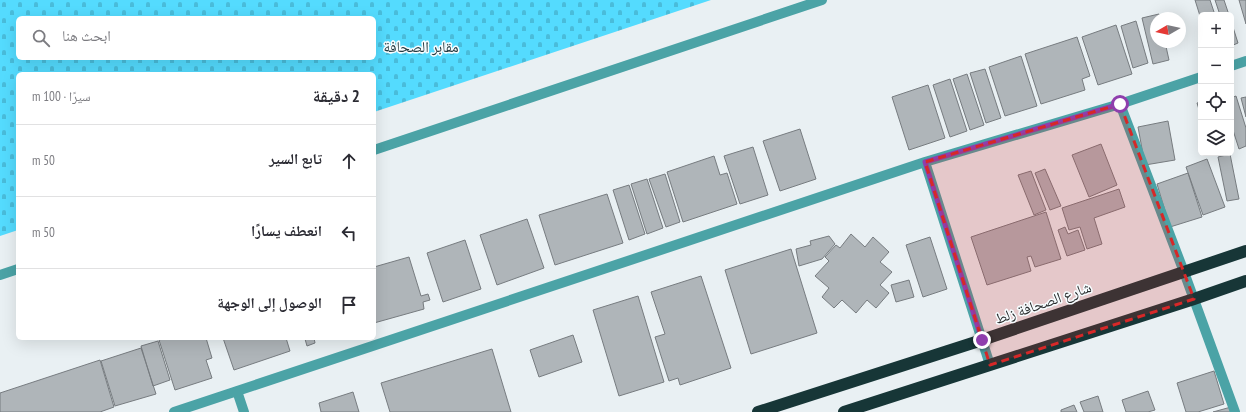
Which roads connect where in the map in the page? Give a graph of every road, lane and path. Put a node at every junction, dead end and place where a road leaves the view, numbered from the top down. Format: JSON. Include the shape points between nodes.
{"nodes":[{"id":1,"x":822,"y":0,"type":"edge"},
{"id":2,"x":1246,"y":61,"type":"edge"},
{"id":3,"x":1234,"y":65,"type":"edge"},
{"id":4,"x":1198,"y":77,"type":"edge"},
{"id":5,"x":1120,"y":104,"type":"junction"},
{"id":6,"x":376,"y":149,"type":"edge"},
{"id":7,"x":925,"y":162,"type":"junction"},
{"id":8,"x":1246,"y":252,"type":"edge"},
{"id":9,"x":16,"y":270,"type":"edge"},
{"id":10,"x":1184,"y":272,"type":"junction"},
{"id":11,"x":0,"y":275,"type":"edge"},
{"id":12,"x":1246,"y":280,"type":"edge"},
{"id":13,"x":1194,"y":299,"type":"junction"},
{"id":14,"x":982,"y":340,"type":"junction"},
{"id":15,"x":990,"y":365,"type":"junction"},
{"id":16,"x":237,"y":391,"type":"junction"},
{"id":17,"x":174,"y":412,"type":"edge"},
{"id":18,"x":244,"y":412,"type":"edge"},
{"id":19,"x":758,"y":412,"type":"edge"},
{"id":20,"x":844,"y":412,"type":"edge"},
{"id":21,"x":1235,"y":412,"type":"edge"}],
"edges":[{"from":1,"to":6,"type":"street"},
{"from":2,"to":3,"type":"street"},
{"from":4,"to":5,"type":"street"},
{"from":5,"to":7,"type":"street"},
{"from":5,"to":10,"type":"street"},
{"from":7,"to":14,"type":"street"},
{"from":7,"to":16,"type":"street"},
{"from":8,"to":10,"type":"highway","name":"شارع الصحافة زلط"},
{"from":9,"to":11,"type":"street"},
{"from":10,"to":13,"type":"street"},
{"from":10,"to":14,"type":"highway","name":"شارع الصحافة زلط"},
{"from":12,"to":13,"type":"highway"},
{"from":13,"to":15,"type":"highway"},
{"from":13,"to":21,"type":"street"},
{"from":14,"to":15,"type":"street"},
{"from":14,"to":19,"type":"highway","name":"شارع الصحافة زلط"},
{"from":15,"to":20,"type":"highway"},
{"from":16,"to":17,"type":"street"},
{"from":16,"to":18,"type":"street"}]}
